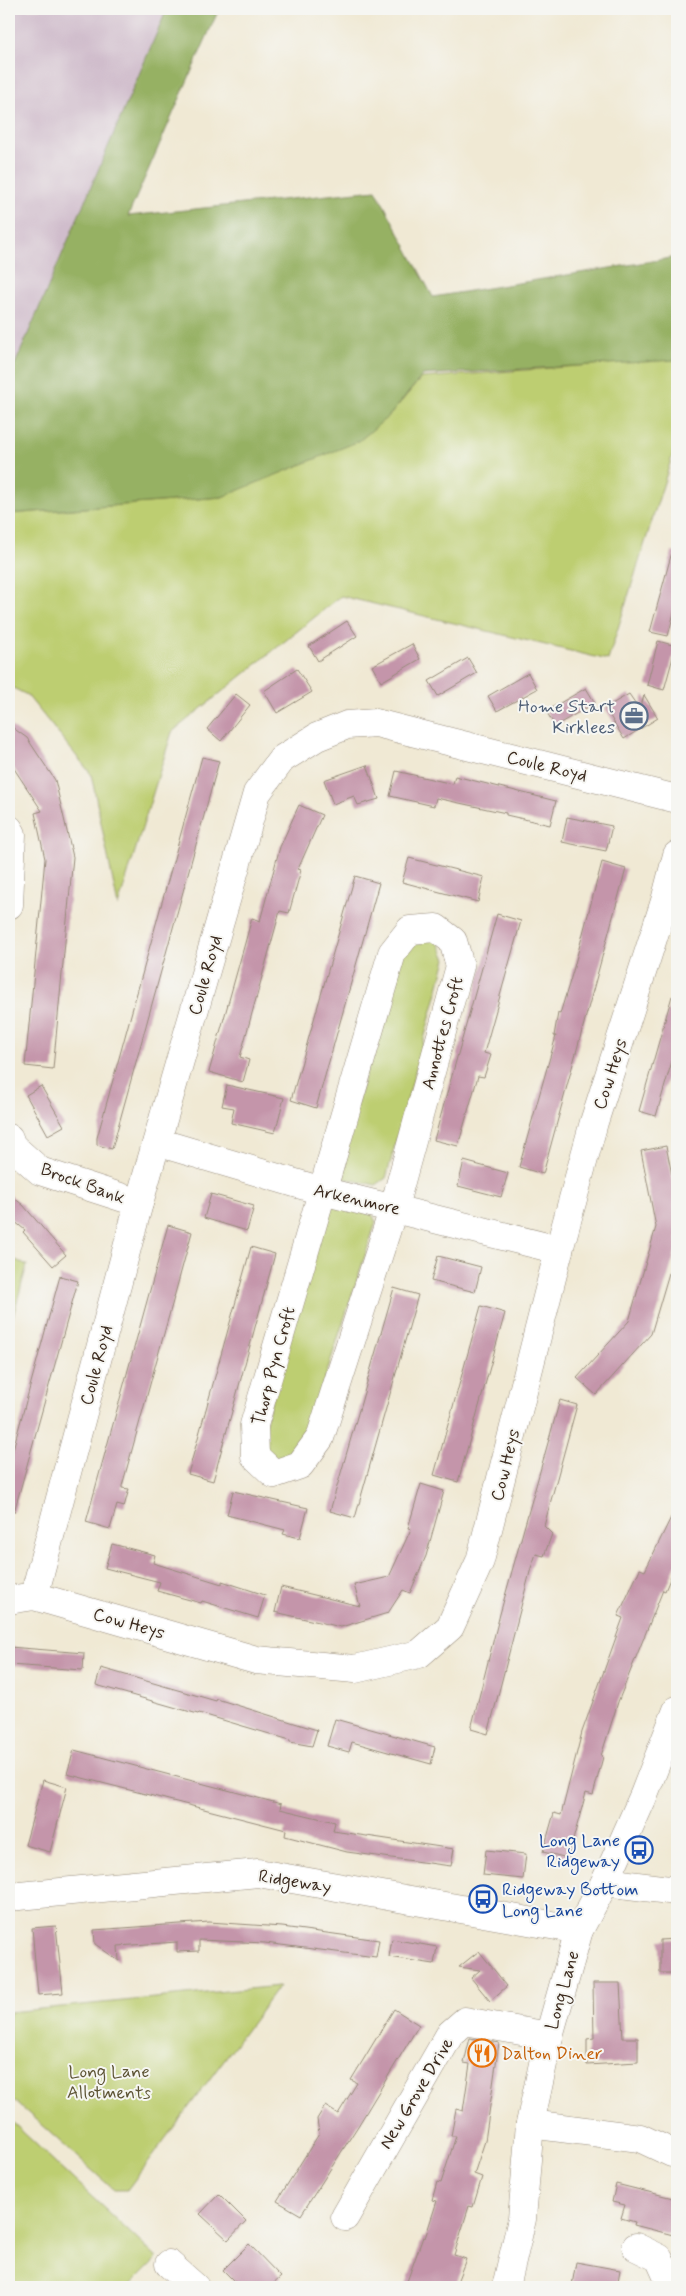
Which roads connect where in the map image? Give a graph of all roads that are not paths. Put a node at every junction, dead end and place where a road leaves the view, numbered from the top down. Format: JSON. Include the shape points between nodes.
{"nodes":[{"id":1,"x":677,"y":799,"type":"edge"},
{"id":2,"x":9,"y":829,"type":"edge"},
{"id":3,"x":677,"y":854,"type":"edge"},
{"id":4,"x":9,"y":906,"type":"edge"},
{"id":5,"x":9,"y":1138,"type":"edge"},
{"id":6,"x":157,"y":1142,"type":"junction"},
{"id":7,"x":322,"y":1191,"type":"junction"},
{"id":8,"x":139,"y":1204,"type":"junction"},
{"id":9,"x":394,"y":1207,"type":"junction"},
{"id":10,"x":559,"y":1250,"type":"junction"},
{"id":11,"x":21,"y":1598,"type":"edge"},
{"id":12,"x":677,"y":1710,"type":"edge"},
{"id":13,"x":605,"y":1882,"type":"junction"},
{"id":14,"x":677,"y":1890,"type":"edge"},
{"id":15,"x":9,"y":1898,"type":"edge"},
{"id":16,"x":579,"y":1930,"type":"junction"},
{"id":17,"x":549,"y":2036,"type":"junction"},
{"id":18,"x":530,"y":2124,"type":"junction"},
{"id":19,"x":677,"y":2152,"type":"edge"},
{"id":20,"x":345,"y":2217,"type":"dead end"},
{"id":21,"x":636,"y":2247,"type":"dead end"},
{"id":22,"x":169,"y":2264,"type":"dead end"},
{"id":23,"x":195,"y":2287,"type":"edge"},
{"id":24,"x":506,"y":2287,"type":"edge"},
{"id":25,"x":672,"y":2287,"type":"edge"}],
"edges":[{"from":1,"to":6,"type":"street","name":"Coule Royd","via":[[376,723],[346,725],[318,737],[282,759],[257,793]]},
{"from":2,"to":4,"type":"street","via":[[12,844]]},
{"from":3,"to":10,"type":"street","name":"Cow Heys","via":[[594,1122]]},
{"from":5,"to":8,"type":"street","name":"Brock Bank","via":[[12,1146],[40,1171]]},
{"from":6,"to":7,"type":"street","name":"Arkenmore"},
{"from":6,"to":8,"type":"street","name":"Coule Royd"},
{"from":7,"to":9,"type":"street","name":"Arkenmore"},
{"from":7,"to":9,"type":"street","name":"Annottes Croft","via":[[392,953],[410,930],[436,928],[454,941],[460,966]]},
{"from":7,"to":9,"type":"street","name":"Thorp Pyn Croft","via":[[254,1425],[255,1456],[274,1474],[300,1465],[320,1438]]},
{"from":8,"to":11,"type":"street","name":"Coule Royd"},
{"from":9,"to":10,"type":"street","name":"Arkenmore"},
{"from":10,"to":11,"type":"street","name":"Cow Heys","via":[[480,1561],[450,1627],[419,1654],[355,1669],[256,1660]]},
{"from":12,"to":13,"type":"street","name":"Long Lane"},
{"from":13,"to":14,"type":"street"},
{"from":13,"to":16,"type":"street","name":"Long Lane"},
{"from":15,"to":16,"type":"street","name":"Ridgeway","via":[[258,1873]]},
{"from":16,"to":17,"type":"street","name":"Long Lane"},
{"from":17,"to":18,"type":"street","name":"Long Lane"},
{"from":17,"to":20,"type":"street","name":"New Grove Drive","via":[[465,2021],[450,2034]]},
{"from":18,"to":19,"type":"street","via":[[640,2138],[672,2153]]},
{"from":18,"to":24,"type":"street","name":"Long Lane","via":[[522,2219]]},
{"from":21,"to":25,"type":"street","via":[[658,2258]]},
{"from":22,"to":23,"type":"street"}]}
